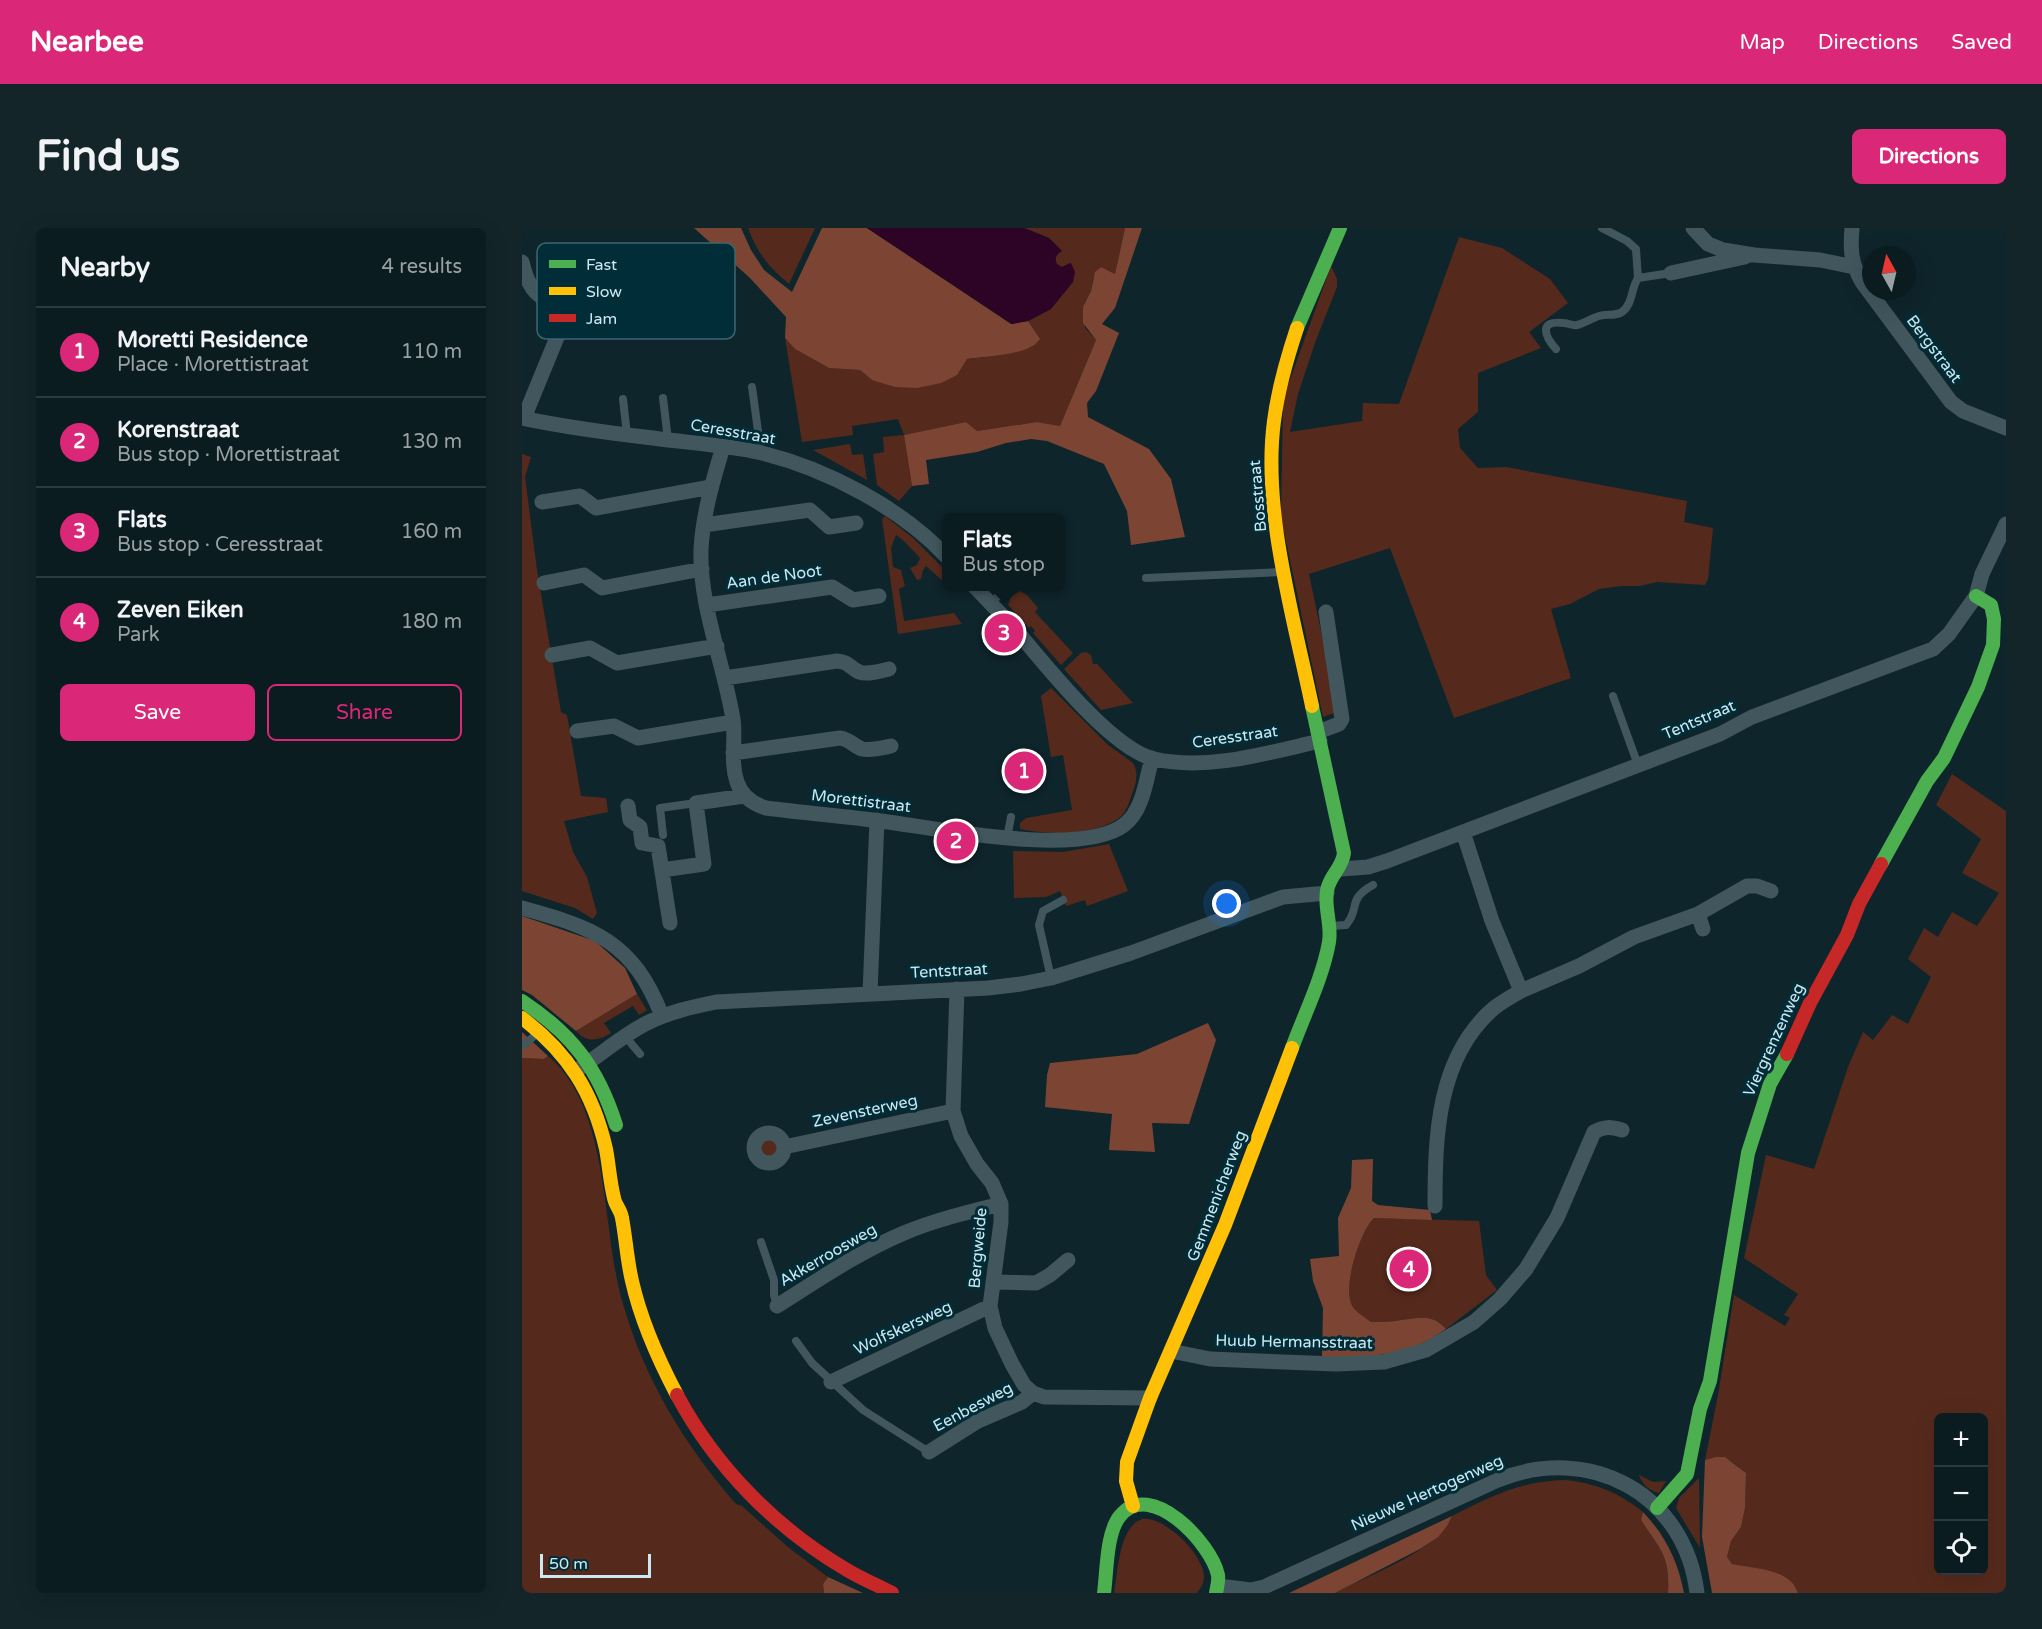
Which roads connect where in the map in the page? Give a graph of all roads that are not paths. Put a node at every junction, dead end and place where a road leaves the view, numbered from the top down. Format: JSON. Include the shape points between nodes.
{"nodes":[{"id":1,"x":1340,"y":228,"type":"edge"},
{"id":2,"x":1602,"y":228,"type":"edge"},
{"id":3,"x":1693,"y":228,"type":"edge"},
{"id":4,"x":1852,"y":228,"type":"edge"},
{"id":5,"x":1754,"y":255,"type":"junction"},
{"id":6,"x":522,"y":262,"type":"edge"},
{"id":7,"x":1854,"y":267,"type":"junction"},
{"id":8,"x":1671,"y":273,"type":"joint"},
{"id":9,"x":1638,"y":278,"type":"junction"},
{"id":10,"x":537,"y":295,"type":"edge"},
{"id":11,"x":555,"y":339,"type":"edge"},
{"id":12,"x":1556,"y":349,"type":"dead end"},
{"id":13,"x":752,"y":387,"type":"dead end"},
{"id":14,"x":663,"y":398,"type":"dead end"},
{"id":15,"x":623,"y":399,"type":"dead end"},
{"id":16,"x":523,"y":418,"type":"edge"},
{"id":17,"x":2006,"y":428,"type":"edge"},
{"id":18,"x":627,"y":435,"type":"junction"},
{"id":19,"x":668,"y":440,"type":"junction"},
{"id":20,"x":723,"y":447,"type":"junction"},
{"id":21,"x":761,"y":453,"type":"junction"},
{"id":22,"x":711,"y":487,"type":"junction"},
{"id":23,"x":542,"y":502,"type":"dead end"},
{"id":24,"x":856,"y":523,"type":"dead end"},
{"id":25,"x":2006,"y":524,"type":"edge"},
{"id":26,"x":704,"y":525,"type":"junction"},
{"id":27,"x":942,"y":553,"type":"edge"},
{"id":28,"x":702,"y":569,"type":"junction"},
{"id":29,"x":1285,"y":572,"type":"junction"},
{"id":30,"x":1146,"y":578,"type":"dead end"},
{"id":31,"x":544,"y":583,"type":"dead end"},
{"id":32,"x":979,"y":591,"type":"edge"},
{"id":33,"x":1005,"y":591,"type":"edge"},
{"id":34,"x":879,"y":596,"type":"dead end"},
{"id":35,"x":1976,"y":596,"type":"junction"},
{"id":36,"x":990,"y":603,"type":"junction"},
{"id":37,"x":706,"y":605,"type":"junction"},
{"id":38,"x":1326,"y":612,"type":"dead end"},
{"id":39,"x":717,"y":646,"type":"junction"},
{"id":40,"x":552,"y":655,"type":"dead end"},
{"id":41,"x":890,"y":669,"type":"dead end"},
{"id":42,"x":725,"y":678,"type":"junction"},
{"id":43,"x":1613,"y":696,"type":"dead end"},
{"id":44,"x":734,"y":722,"type":"junction"},
{"id":45,"x":577,"y":731,"type":"dead end"},
{"id":46,"x":1319,"y":736,"type":"junction"},
{"id":47,"x":891,"y":746,"type":"dead end"},
{"id":48,"x":733,"y":753,"type":"junction"},
{"id":49,"x":1152,"y":758,"type":"junction"},
{"id":50,"x":1638,"y":765,"type":"junction"},
{"id":51,"x":744,"y":796,"type":"junction"},
{"id":52,"x":696,"y":803,"type":"junction"},
{"id":53,"x":627,"y":806,"type":"dead end"},
{"id":54,"x":1011,"y":817,"type":"dead end"},
{"id":55,"x":878,"y":820,"type":"junction"},
{"id":56,"x":1462,"y":832,"type":"junction"},
{"id":57,"x":663,"y":835,"type":"dead end"},
{"id":58,"x":1007,"y":838,"type":"junction"},
{"id":59,"x":1341,"y":869,"type":"junction"},
{"id":60,"x":662,"y":870,"type":"junction"},
{"id":61,"x":1372,"y":885,"type":"dead end"},
{"id":62,"x":1770,"y":891,"type":"dead end"},
{"id":63,"x":1327,"y":893,"type":"junction"},
{"id":64,"x":1063,"y":900,"type":"dead end"},
{"id":65,"x":522,"y":908,"type":"edge"},
{"id":66,"x":670,"y":923,"type":"dead end"},
{"id":67,"x":1329,"y":926,"type":"junction"},
{"id":68,"x":1051,"y":978,"type":"junction"},
{"id":69,"x":957,"y":989,"type":"junction"},
{"id":70,"x":1521,"y":991,"type":"junction"},
{"id":71,"x":870,"y":993,"type":"junction"},
{"id":72,"x":522,"y":1001,"type":"edge"},
{"id":73,"x":662,"y":1016,"type":"junction"},
{"id":74,"x":522,"y":1018,"type":"edge"},
{"id":75,"x":549,"y":1020,"type":"junction"},
{"id":76,"x":539,"y":1031,"type":"junction"},
{"id":77,"x":625,"y":1036,"type":"junction"},
{"id":78,"x":522,"y":1046,"type":"edge"},
{"id":79,"x":640,"y":1054,"type":"dead end"},
{"id":80,"x":589,"y":1062,"type":"junction"},
{"id":81,"x":575,"y":1071,"type":"junction"},
{"id":82,"x":954,"y":1111,"type":"junction"},
{"id":83,"x":1622,"y":1130,"type":"dead end"},
{"id":84,"x":784,"y":1147,"type":"dead end"},
{"id":85,"x":1001,"y":1204,"type":"junction"},
{"id":86,"x":1435,"y":1206,"type":"dead end"},
{"id":87,"x":624,"y":1213,"type":"junction"},
{"id":88,"x":761,"y":1242,"type":"dead end"},
{"id":89,"x":1068,"y":1260,"type":"dead end"},
{"id":90,"x":993,"y":1282,"type":"junction"},
{"id":91,"x":777,"y":1306,"type":"joint"},
{"id":92,"x":990,"y":1306,"type":"junction"},
{"id":93,"x":796,"y":1341,"type":"dead end"},
{"id":94,"x":1171,"y":1351,"type":"junction"},
{"id":95,"x":831,"y":1382,"type":"junction"},
{"id":96,"x":1033,"y":1393,"type":"junction"},
{"id":97,"x":1150,"y":1398,"type":"junction"},
{"id":98,"x":929,"y":1452,"type":"joint"},
{"id":99,"x":1133,"y":1506,"type":"junction"},
{"id":100,"x":1657,"y":1508,"type":"junction"},
{"id":101,"x":1217,"y":1589,"type":"edge"},
{"id":102,"x":892,"y":1593,"type":"edge"},
{"id":103,"x":1104,"y":1593,"type":"edge"},
{"id":104,"x":1697,"y":1593,"type":"edge"}],
"edges":[{"from":1,"to":29,"type":"street","name":"Bosstraat","via":[[1278,389],[1272,475]]},
{"from":2,"to":9,"type":"lane","via":[[1635,249]]},
{"from":3,"to":5,"type":"street","via":[[1708,244]]},
{"from":4,"to":7,"type":"street"},
{"from":5,"to":7,"type":"street"},
{"from":5,"to":8,"type":"street"},
{"from":6,"to":10,"type":"street","via":[[528,285]]},
{"from":7,"to":17,"type":"street","name":"Bergstraat","via":[[1951,402],[1963,411]]},
{"from":8,"to":9,"type":"lane"},
{"from":9,"to":12,"type":"lane","via":[[1627,308],[1620,313],[1580,324],[1562,322],[1547,327],[1546,339]]},
{"from":11,"to":16,"type":"street"},
{"from":13,"to":21,"type":"lane"},
{"from":14,"to":19,"type":"lane"},
{"from":15,"to":18,"type":"lane"},
{"from":16,"to":18,"type":"street","name":"Ceresstraat"},
{"from":18,"to":19,"type":"street","name":"Ceresstraat"},
{"from":19,"to":20,"type":"street","name":"Ceresstraat"},
{"from":20,"to":21,"type":"street","name":"Ceresstraat"},
{"from":20,"to":22,"type":"street","name":"Aan de Noot"},
{"from":21,"to":27,"type":"street","name":"Ceresstraat","via":[[838,480],[907,523]]},
{"from":22,"to":23,"type":"street","via":[[596,508],[579,496]]},
{"from":22,"to":26,"type":"street","name":"Aan de Noot"},
{"from":24,"to":26,"type":"street","via":[[829,527],[810,510]]},
{"from":25,"to":35,"type":"street","name":"Tentstraat"},
{"from":26,"to":28,"type":"street","name":"Aan de Noot"},
{"from":28,"to":31,"type":"street","name":"Aan de Noot","via":[[602,588],[584,575]]},
{"from":28,"to":37,"type":"street","name":"Aan de Noot"},
{"from":29,"to":30,"type":"lane"},
{"from":29,"to":46,"type":"street","name":"Bosstraat"},
{"from":32,"to":36,"type":"street","name":"Ceresstraat"},
{"from":33,"to":36,"type":"lane"},
{"from":34,"to":37,"type":"street","name":"Aan de Noot","via":[[853,600],[832,587]]},
{"from":35,"to":50,"type":"street","name":"Tentstraat","via":[[1933,649]]},
{"from":35,"to":100,"type":"street","name":"Viergrenzenweg","via":[[1991,606],[1995,619],[1993,645],[1982,677],[1944,758],[1926,781],[1859,904],[1762,1106],[1748,1153],[1710,1381],[1700,1409],[1690,1466],[1685,1478]]},
{"from":36,"to":49,"type":"street","name":"Ceresstraat","via":[[1111,733]]},
{"from":37,"to":39,"type":"street","name":"Aan de Noot"},
{"from":38,"to":46,"type":"street","via":[[1342,719]]},
{"from":39,"to":40,"type":"street","via":[[617,663],[590,648]]},
{"from":39,"to":42,"type":"street","name":"Aan de Noot"},
{"from":41,"to":42,"type":"street","via":[[865,673],[837,661]]},
{"from":42,"to":44,"type":"street","name":"Aan de Noot"},
{"from":43,"to":50,"type":"lane"},
{"from":44,"to":45,"type":"street","via":[[638,738],[614,726]]},
{"from":44,"to":48,"type":"street","name":"Aan de Noot"},
{"from":46,"to":49,"type":"street","name":"Ceresstraat","via":[[1264,753],[1209,762]]},
{"from":46,"to":59,"type":"street","name":"Bosstraat","via":[[1344,853]]},
{"from":47,"to":48,"type":"street","via":[[867,750],[840,738]]},
{"from":48,"to":51,"type":"street","name":"Aan de Noot"},
{"from":49,"to":58,"type":"street","name":"Morettistraat","via":[[1134,816],[1124,826],[1108,834],[1070,840]]},
{"from":50,"to":56,"type":"street","name":"Tentstraat"},
{"from":51,"to":52,"type":"street"},
{"from":51,"to":55,"type":"street","name":"Morettistraat","via":[[766,808]]},
{"from":52,"to":57,"type":"lane","via":[[660,808]]},
{"from":52,"to":60,"type":"street","via":[[704,864]]},
{"from":53,"to":60,"type":"street","via":[[630,820],[640,827],[642,843],[658,846]]},
{"from":54,"to":58,"type":"lane"},
{"from":55,"to":58,"type":"street","name":"Morettistraat"},
{"from":55,"to":71,"type":"street"},
{"from":56,"to":59,"type":"street","name":"Tentstraat","via":[[1373,866]]},
{"from":56,"to":70,"type":"street"},
{"from":59,"to":63,"type":"street"},
{"from":60,"to":66,"type":"street"},
{"from":61,"to":67,"type":"lane","via":[[1360,892],[1346,925]]},
{"from":62,"to":70,"type":"street","via":[[1747,886],[1700,922],[1635,937]]},
{"from":63,"to":67,"type":"street","name":"Gemmenicherweg"},
{"from":63,"to":68,"type":"street","name":"Tentstraat","via":[[1283,897]]},
{"from":64,"to":68,"type":"lane","via":[[1043,911],[1039,925]]},
{"from":65,"to":73,"type":"street","via":[[586,928],[615,945],[641,976]]},
{"from":67,"to":94,"type":"street","name":"Gemmenicherweg","via":[[1327,954],[1225,1225]]},
{"from":68,"to":69,"type":"street","name":"Tentstraat"},
{"from":69,"to":71,"type":"street","name":"Tentstraat"},
{"from":69,"to":82,"type":"street","name":"Bergweide"},
{"from":70,"to":86,"type":"street","via":[[1494,1008],[1473,1030],[1454,1061],[1440,1116]]},
{"from":71,"to":73,"type":"street","name":"Tentstraat","via":[[716,1002]]},
{"from":72,"to":75,"type":"street"},
{"from":73,"to":77,"type":"street","name":"Tentstraat"},
{"from":74,"to":76,"type":"street"},
{"from":75,"to":76,"type":"lane"},
{"from":75,"to":80,"type":"street","via":[[569,1036]]},
{"from":76,"to":78,"type":"lane"},
{"from":76,"to":81,"type":"street"},
{"from":77,"to":79,"type":"lane"},
{"from":77,"to":80,"type":"street","name":"Tentstraat"},
{"from":80,"to":81,"type":"street","name":"Tentstraat"},
{"from":80,"to":87,"type":"street","via":[[616,1125]]},
{"from":81,"to":87,"type":"street","via":[[600,1122],[614,1202]]},
{"from":82,"to":84,"type":"street","name":"Zevensterweg"},
{"from":82,"to":85,"type":"street","name":"Bergweide","via":[[961,1136]]},
{"from":83,"to":94,"type":"street","name":"Huub Hermansstraat","via":[[1601,1127],[1594,1132],[1557,1218],[1526,1269],[1500,1299],[1474,1322],[1426,1350],[1384,1362],[1336,1364],[1210,1359]]},
{"from":85,"to":90,"type":"street","name":"Bergweide"},
{"from":85,"to":91,"type":"street","name":"Akkerroosweg","via":[[905,1233],[860,1254]]},
{"from":87,"to":102,"type":"street","via":[[633,1287],[649,1337],[680,1404],[710,1449],[745,1491],[788,1530],[843,1569]]},
{"from":88,"to":91,"type":"lane","via":[[774,1280]]},
{"from":89,"to":90,"type":"street","via":[[1036,1283]]},
{"from":90,"to":92,"type":"street","name":"Bergweide"},
{"from":92,"to":95,"type":"street","name":"Wolfskersweg"},
{"from":92,"to":96,"type":"street","name":"Bergweide","via":[[995,1328],[1012,1364]]},
{"from":93,"to":95,"type":"lane"},
{"from":94,"to":97,"type":"street","name":"Gemmenicherweg"},
{"from":95,"to":98,"type":"lane","via":[[862,1410]]},
{"from":96,"to":97,"type":"street","via":[[1044,1397]]},
{"from":96,"to":98,"type":"street","name":"Eenbesweg"},
{"from":97,"to":99,"type":"street","name":"Gemmenicherweg","via":[[1125,1471]]},
{"from":99,"to":101,"type":"street","via":[[1160,1508],[1190,1529],[1213,1560]]},
{"from":99,"to":103,"type":"street","via":[[1123,1512],[1115,1525]]},
{"from":100,"to":101,"type":"street","name":"Nieuwe Hertogenweg","via":[[1629,1486],[1604,1474],[1567,1466],[1535,1468],[1482,1487],[1264,1587]]},
{"from":100,"to":104,"type":"street","via":[[1685,1548]]}]}
